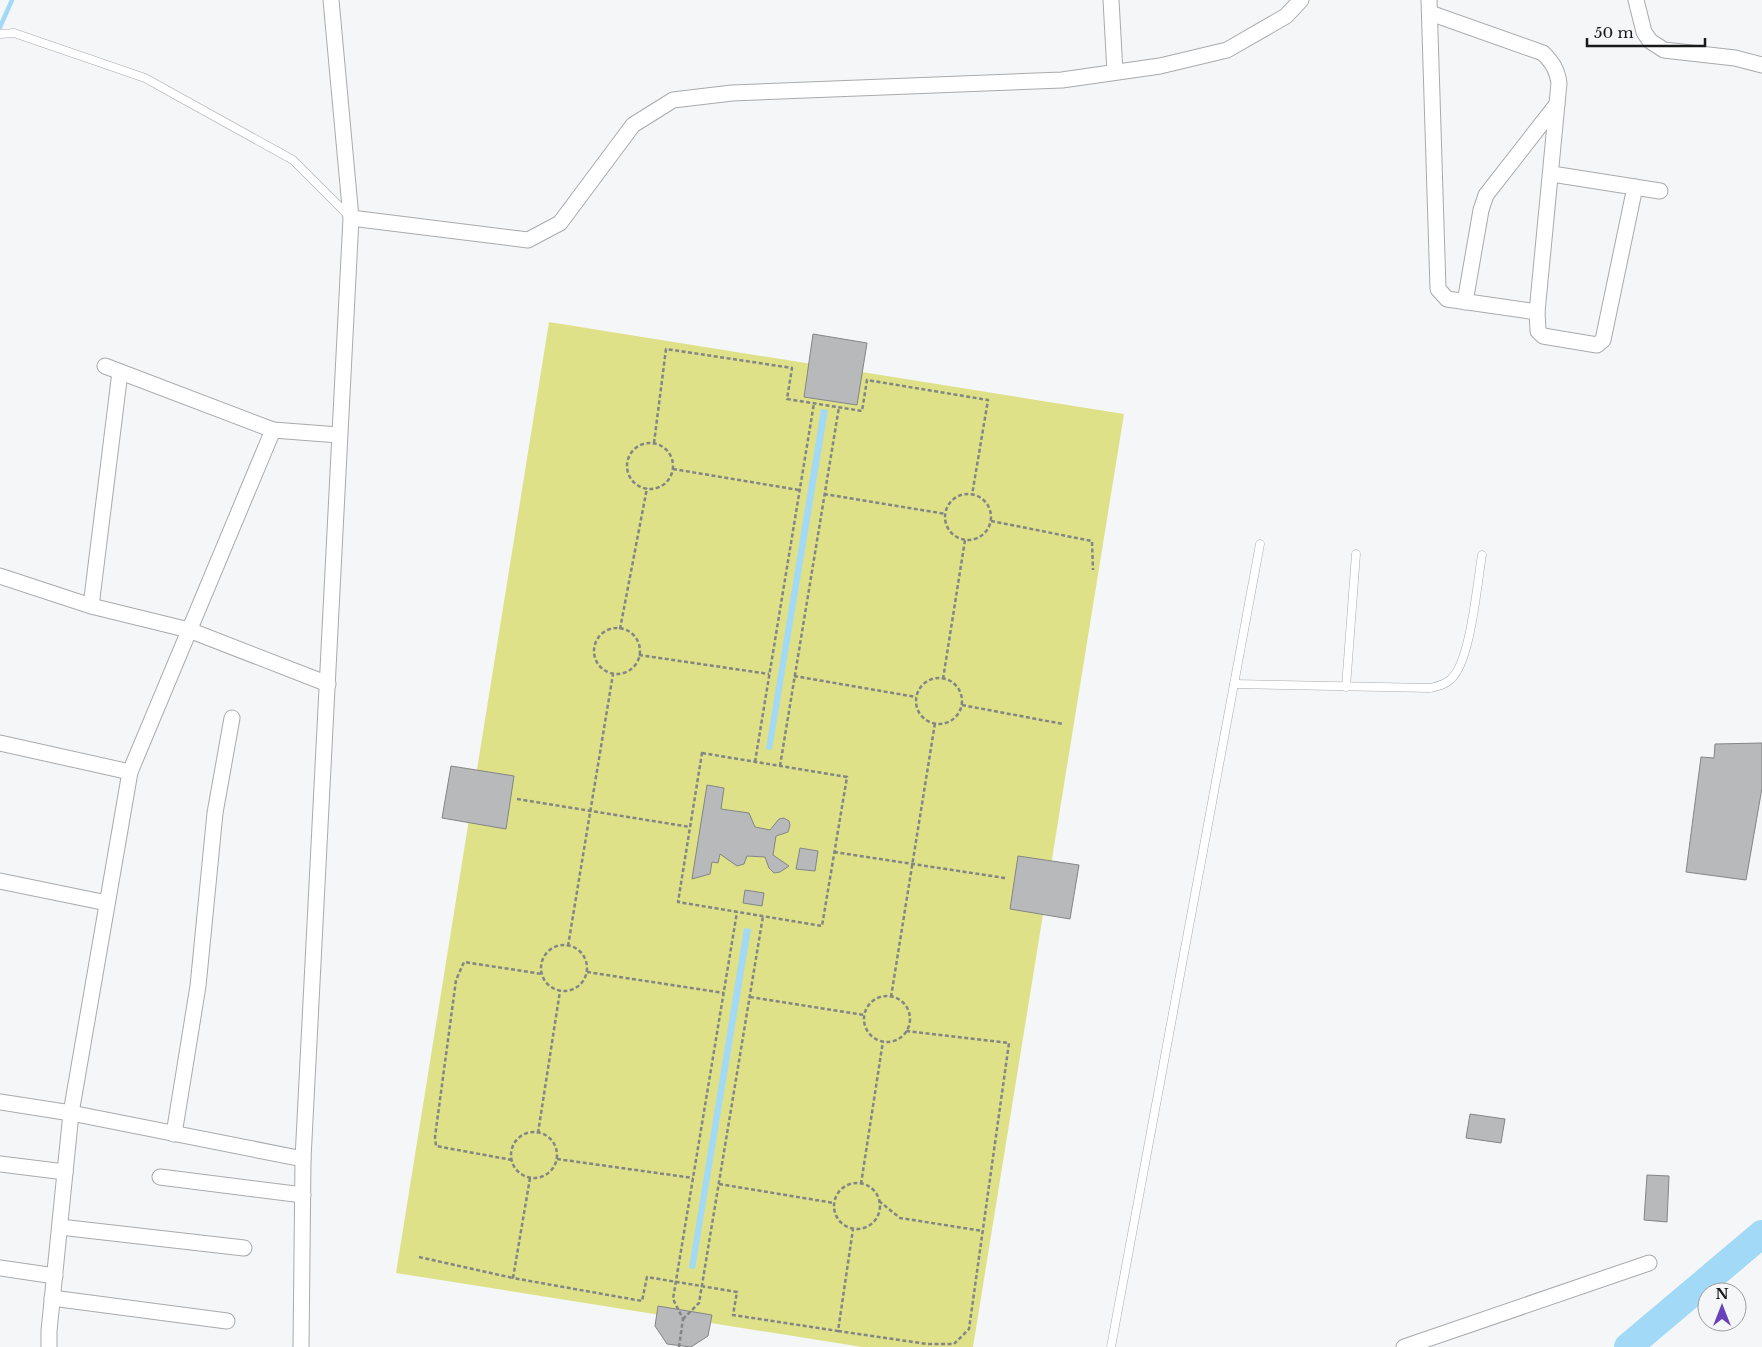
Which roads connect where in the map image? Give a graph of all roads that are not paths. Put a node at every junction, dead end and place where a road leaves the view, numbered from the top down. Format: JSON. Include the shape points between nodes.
{"nodes":[{"id":1,"x":331,"y":0,"type":"edge"},
{"id":2,"x":1112,"y":0,"type":"edge"},
{"id":3,"x":1301,"y":0,"type":"edge"},
{"id":4,"x":1636,"y":0,"type":"edge"},
{"id":5,"x":1430,"y":7,"type":"edge"},
{"id":6,"x":0,"y":34,"type":"edge"},
{"id":7,"x":1762,"y":65,"type":"edge"},
{"id":8,"x":1115,"y":72,"type":"junction"},
{"id":9,"x":1557,"y":104,"type":"junction"},
{"id":10,"x":1552,"y":174,"type":"junction"},
{"id":11,"x":1635,"y":187,"type":"junction"},
{"id":12,"x":1660,"y":191,"type":"dead end"},
{"id":13,"x":351,"y":218,"type":"junction"},
{"id":14,"x":1465,"y":302,"type":"junction"},
{"id":15,"x":1537,"y":312,"type":"junction"},
{"id":16,"x":105,"y":366,"type":"dead end"},
{"id":17,"x":120,"y":372,"type":"junction"},
{"id":18,"x":273,"y":430,"type":"junction"},
{"id":19,"x":339,"y":435,"type":"junction"},
{"id":20,"x":1260,"y":544,"type":"dead end"},
{"id":21,"x":1356,"y":554,"type":"dead end"},
{"id":22,"x":1482,"y":555,"type":"dead end"},
{"id":23,"x":0,"y":576,"type":"edge"},
{"id":24,"x":91,"y":606,"type":"junction"},
{"id":25,"x":189,"y":630,"type":"junction"},
{"id":26,"x":328,"y":684,"type":"junction"},
{"id":27,"x":1234,"y":684,"type":"junction"},
{"id":28,"x":1346,"y":687,"type":"junction"},
{"id":29,"x":232,"y":718,"type":"dead end"},
{"id":30,"x":0,"y":743,"type":"edge"},
{"id":31,"x":130,"y":772,"type":"junction"},
{"id":32,"x":0,"y":881,"type":"edge"},
{"id":33,"x":107,"y":904,"type":"junction"},
{"id":34,"x":0,"y":1102,"type":"edge"},
{"id":35,"x":71,"y":1113,"type":"junction"},
{"id":36,"x":174,"y":1134,"type":"junction"},
{"id":37,"x":303,"y":1159,"type":"junction"},
{"id":38,"x":0,"y":1164,"type":"edge"},
{"id":39,"x":65,"y":1172,"type":"junction"},
{"id":40,"x":160,"y":1177,"type":"dead end"},
{"id":41,"x":302,"y":1195,"type":"junction"},
{"id":42,"x":60,"y":1227,"type":"junction"},
{"id":43,"x":244,"y":1248,"type":"dead end"},
{"id":44,"x":1649,"y":1263,"type":"dead end"},
{"id":45,"x":0,"y":1268,"type":"edge"},
{"id":46,"x":54,"y":1276,"type":"junction"},
{"id":47,"x":52,"y":1298,"type":"junction"},
{"id":48,"x":227,"y":1321,"type":"dead end"},
{"id":49,"x":49,"y":1347,"type":"edge"},
{"id":50,"x":301,"y":1347,"type":"edge"},
{"id":51,"x":1110,"y":1347,"type":"edge"},
{"id":52,"x":1404,"y":1347,"type":"edge"}],
"edges":[{"from":1,"to":13,"type":"street"},
{"from":2,"to":8,"type":"street"},
{"from":3,"to":8,"type":"street","via":[[1286,16],[1227,50],[1160,66]]},
{"from":4,"to":7,"type":"street","via":[[1644,32],[1650,41],[1664,50],[1735,58]]},
{"from":5,"to":9,"type":"street","via":[[1543,53],[1558,73]]},
{"from":5,"to":14,"type":"street","via":[[1438,284],[1443,296]]},
{"from":6,"to":13,"type":"lane","via":[[14,33],[145,78],[293,160]]},
{"from":8,"to":13,"type":"street","via":[[1062,80],[732,93],[673,100],[633,125],[560,223],[528,240]]},
{"from":9,"to":10,"type":"street"},
{"from":9,"to":14,"type":"street","via":[[1486,195]]},
{"from":10,"to":11,"type":"street"},
{"from":10,"to":15,"type":"street"},
{"from":11,"to":12,"type":"street"},
{"from":11,"to":15,"type":"street","via":[[1605,336],[1600,344],[1546,338],[1538,331]]},
{"from":13,"to":19,"type":"street"},
{"from":14,"to":15,"type":"street"},
{"from":16,"to":17,"type":"street"},
{"from":17,"to":18,"type":"street"},
{"from":17,"to":24,"type":"street"},
{"from":18,"to":19,"type":"street"},
{"from":18,"to":25,"type":"street"},
{"from":19,"to":26,"type":"street"},
{"from":20,"to":27,"type":"lane"},
{"from":21,"to":28,"type":"lane"},
{"from":22,"to":28,"type":"lane","via":[[1465,654],[1452,678],[1430,688]]},
{"from":23,"to":24,"type":"street"},
{"from":24,"to":25,"type":"street"},
{"from":25,"to":26,"type":"street"},
{"from":25,"to":31,"type":"street"},
{"from":26,"to":37,"type":"street"},
{"from":27,"to":28,"type":"lane"},
{"from":27,"to":51,"type":"lane"},
{"from":29,"to":36,"type":"street","via":[[215,812],[198,986]]},
{"from":30,"to":31,"type":"street"},
{"from":31,"to":33,"type":"street"},
{"from":32,"to":33,"type":"street"},
{"from":33,"to":35,"type":"street"},
{"from":34,"to":35,"type":"street"},
{"from":35,"to":36,"type":"street"},
{"from":35,"to":39,"type":"street"},
{"from":36,"to":37,"type":"street"},
{"from":37,"to":41,"type":"street"},
{"from":38,"to":39,"type":"street"},
{"from":39,"to":42,"type":"street"},
{"from":40,"to":41,"type":"street"},
{"from":41,"to":50,"type":"street"},
{"from":42,"to":43,"type":"street"},
{"from":42,"to":46,"type":"street"},
{"from":44,"to":52,"type":"street"},
{"from":45,"to":46,"type":"street"},
{"from":46,"to":47,"type":"street"},
{"from":47,"to":48,"type":"street"},
{"from":47,"to":49,"type":"street"}]}
